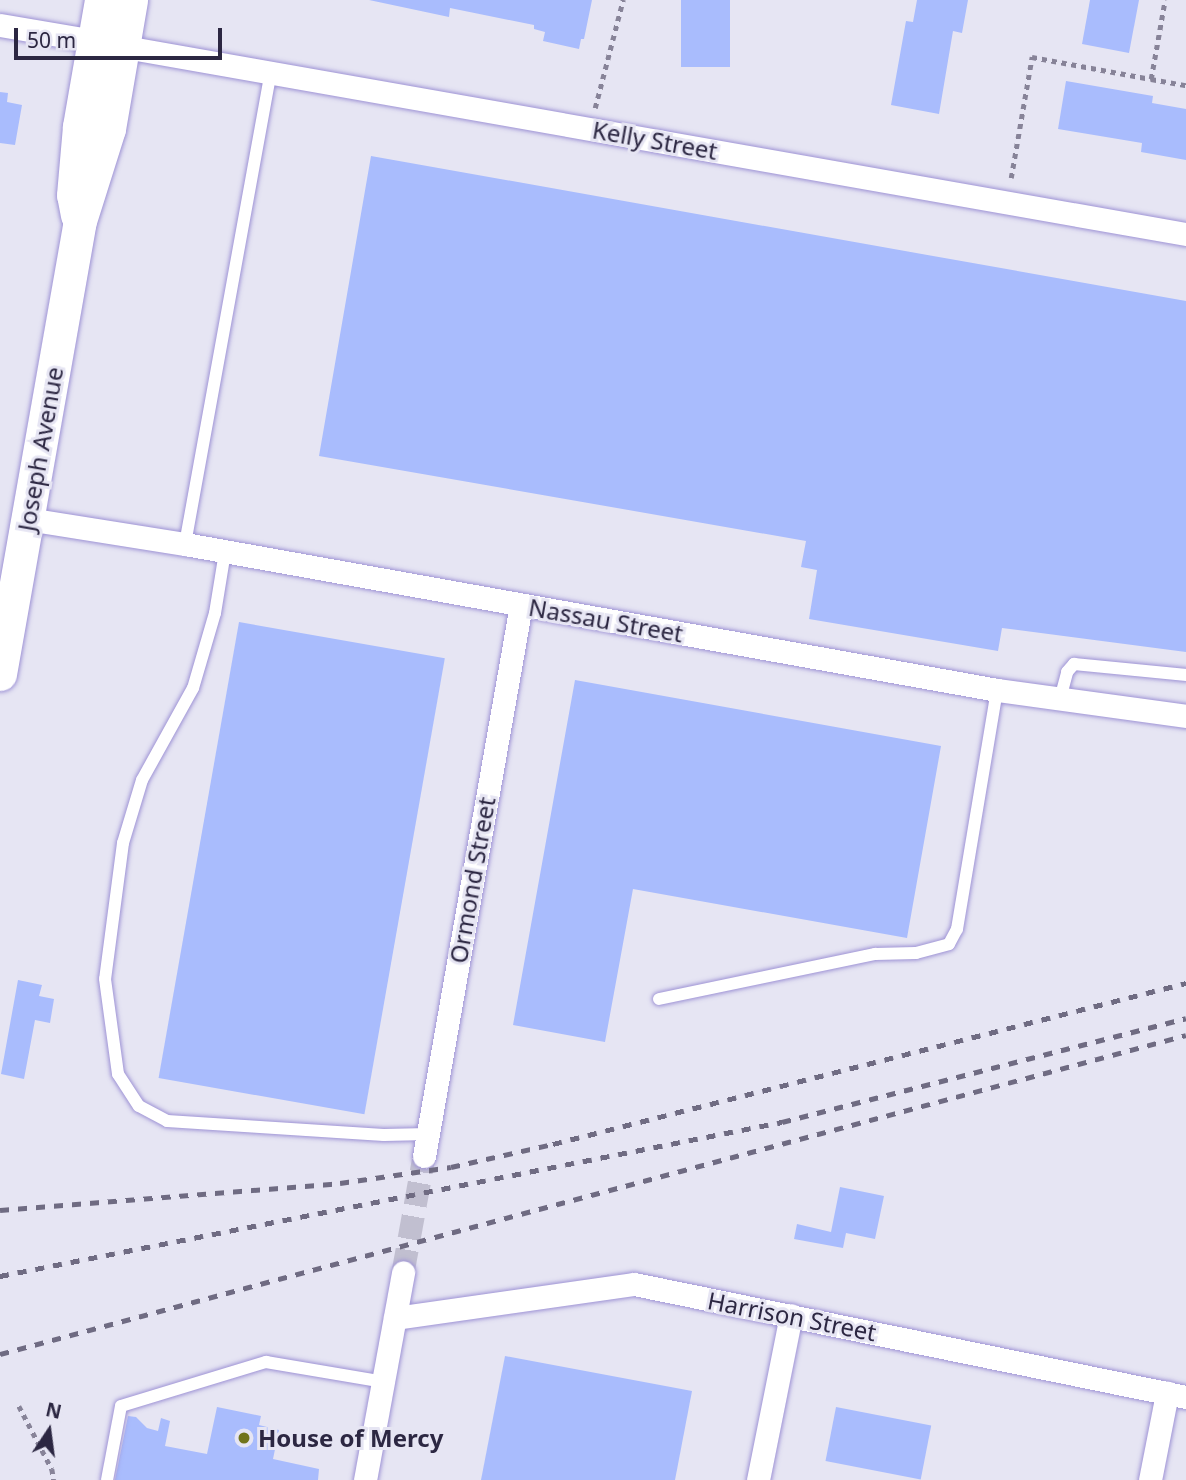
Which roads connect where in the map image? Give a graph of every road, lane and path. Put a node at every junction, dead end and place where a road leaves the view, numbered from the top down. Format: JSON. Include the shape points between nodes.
{"nodes":[{"id":1,"x":101,"y":0,"type":"edge"},
{"id":2,"x":131,"y":0,"type":"edge"},
{"id":3,"x":623,"y":0,"type":"edge"},
{"id":4,"x":1165,"y":0,"type":"edge"},
{"id":5,"x":0,"y":25,"type":"edge"},
{"id":6,"x":109,"y":44,"type":"junction"},
{"id":7,"x":271,"y":72,"type":"junction"},
{"id":8,"x":1151,"y":79,"type":"junction"},
{"id":9,"x":1186,"y":85,"type":"edge"},
{"id":10,"x":590,"y":129,"type":"junction"},
{"id":11,"x":1007,"y":203,"type":"junction"},
{"id":12,"x":1186,"y":234,"type":"edge"},
{"id":13,"x":27,"y":519,"type":"junction"},
{"id":14,"x":185,"y":544,"type":"junction"},
{"id":15,"x":225,"y":552,"type":"junction"},
{"id":16,"x":521,"y":605,"type":"junction"},
{"id":17,"x":0,"y":674,"type":"edge"},
{"id":18,"x":1186,"y":675,"type":"edge"},
{"id":19,"x":998,"y":690,"type":"junction"},
{"id":20,"x":1060,"y":699,"type":"junction"},
{"id":21,"x":1186,"y":716,"type":"edge"},
{"id":22,"x":659,"y":999,"type":"dead end"},
{"id":23,"x":426,"y":1145,"type":"joint"},
{"id":24,"x":403,"y":1272,"type":"tunnel mouth"},
{"id":25,"x":791,"y":1315,"type":"junction"},
{"id":26,"x":395,"y":1318,"type":"junction"},
{"id":27,"x":384,"y":1382,"type":"junction"},
{"id":28,"x":1176,"y":1395,"type":"edge"},
{"id":29,"x":19,"y":1406,"type":"dead end"},
{"id":30,"x":54,"y":1480,"type":"edge"},
{"id":31,"x":107,"y":1480,"type":"edge"},
{"id":32,"x":365,"y":1480,"type":"edge"},
{"id":33,"x":758,"y":1480,"type":"edge"},
{"id":34,"x":1150,"y":1480,"type":"edge"}],
"edges":[{"from":1,"to":6,"type":"main road","name":"Joseph Avenue"},
{"from":2,"to":6,"type":"main road","name":"Joseph Avenue"},
{"from":3,"to":10,"type":"path"},
{"from":4,"to":8,"type":"path"},
{"from":5,"to":6,"type":"street","name":"Kelly Street"},
{"from":6,"to":7,"type":"street","name":"Kelly Street"},
{"from":6,"to":13,"type":"main road","name":"Joseph Avenue","via":[[103,156],[79,225]]},
{"from":7,"to":10,"type":"street","name":"Kelly Street"},
{"from":7,"to":14,"type":"lane"},
{"from":8,"to":9,"type":"path"},
{"from":8,"to":11,"type":"path","via":[[1032,57]]},
{"from":10,"to":11,"type":"street","name":"Kelly Street"},
{"from":11,"to":12,"type":"street","name":"Kelly Street"},
{"from":13,"to":14,"type":"street","name":"Nassau Street"},
{"from":13,"to":17,"type":"main road","name":"Joseph Avenue"},
{"from":14,"to":15,"type":"street","name":"Nassau Street"},
{"from":15,"to":16,"type":"street","name":"Nassau Street"},
{"from":15,"to":23,"type":"lane","via":[[215,613],[193,688],[142,780],[123,843],[104,979],[118,1074],[139,1106],[167,1121],[384,1135]]},
{"from":16,"to":19,"type":"street","name":"Nassau Street"},
{"from":16,"to":23,"type":"street","name":"Ormond Street"},
{"from":18,"to":20,"type":"lane","via":[[1074,664],[1067,672]]},
{"from":19,"to":20,"type":"street","name":"Nassau Street"},
{"from":19,"to":22,"type":"lane","via":[[957,929],[949,944],[916,953],[875,954]]},
{"from":20,"to":21,"type":"street","name":"Nassau Street"},
{"from":24,"to":26,"type":"street"},
{"from":25,"to":26,"type":"street","name":"Harrison Street","via":[[634,1284]]},
{"from":25,"to":28,"type":"street","name":"Harrison Street"},
{"from":25,"to":33,"type":"street"},
{"from":26,"to":27,"type":"street"},
{"from":27,"to":31,"type":"lane","via":[[266,1362],[121,1406]]},
{"from":27,"to":32,"type":"street"},
{"from":28,"to":34,"type":"street"},
{"from":29,"to":30,"type":"path"}]}
